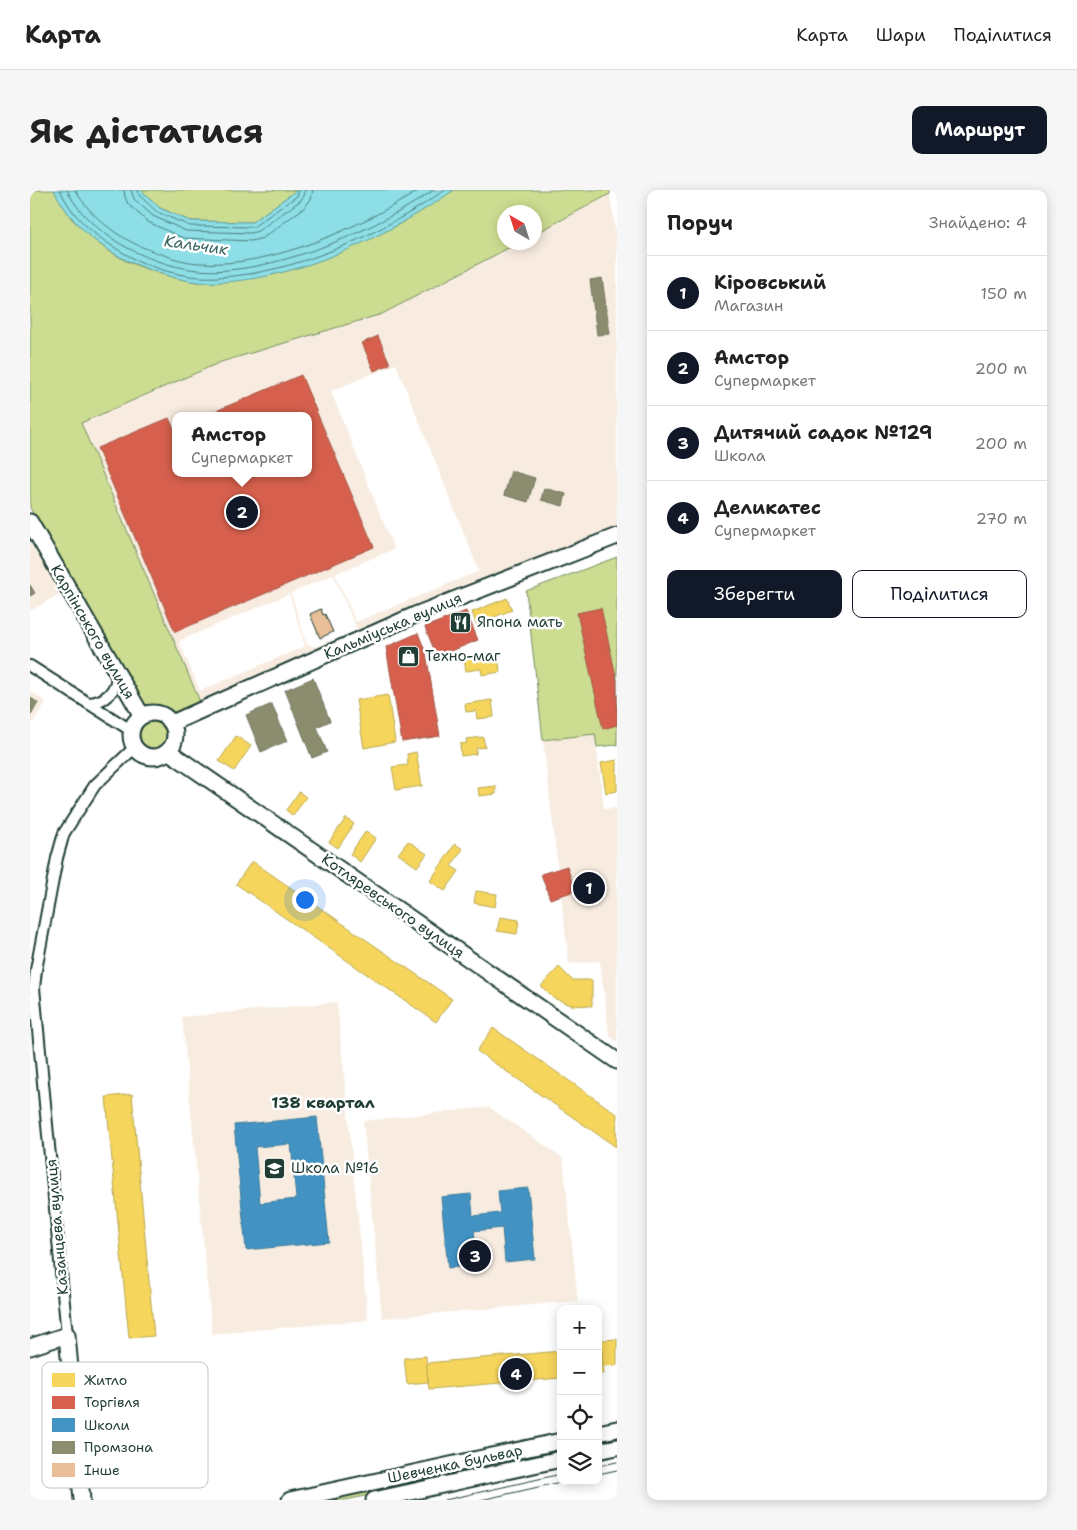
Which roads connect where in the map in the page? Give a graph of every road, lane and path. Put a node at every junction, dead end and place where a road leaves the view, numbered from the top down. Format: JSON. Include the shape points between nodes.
{"nodes":[{"id":1,"x":30,"y":522,"type":"edge"},
{"id":2,"x":617,"y":536,"type":"edge"},
{"id":3,"x":30,"y":666,"type":"edge"},
{"id":4,"x":118,"y":672,"type":"junction"},
{"id":5,"x":88,"y":703,"type":"junction"},
{"id":6,"x":142,"y":716,"type":"junction"},
{"id":7,"x":172,"y":723,"type":"junction"},
{"id":8,"x":132,"y":731,"type":"junction"},
{"id":9,"x":135,"y":747,"type":"junction"},
{"id":10,"x":168,"y":751,"type":"junction"},
{"id":11,"x":34,"y":956,"type":"edge"},
{"id":12,"x":617,"y":1061,"type":"edge"},
{"id":13,"x":68,"y":1335,"type":"junction"},
{"id":14,"x":30,"y":1347,"type":"edge"},
{"id":15,"x":70,"y":1362,"type":"edge"},
{"id":16,"x":617,"y":1429,"type":"edge"},
{"id":17,"x":602,"y":1432,"type":"edge"},
{"id":18,"x":557,"y":1442,"type":"edge"},
{"id":19,"x":617,"y":1447,"type":"edge"},
{"id":20,"x":602,"y":1450,"type":"edge"},
{"id":21,"x":557,"y":1461,"type":"edge"},
{"id":22,"x":290,"y":1500,"type":"edge"},
{"id":23,"x":374,"y":1500,"type":"edge"}],
"edges":[{"from":1,"to":4,"type":"street","name":"Карпінського вулиця"},
{"from":2,"to":7,"type":"street","name":"Кальміуська вулиця","via":[[415,615]]},
{"from":3,"to":5,"type":"street"},
{"from":4,"to":5,"type":"street","via":[[110,694],[100,701]]},
{"from":4,"to":6,"type":"street","name":"Карпінського вулиця"},
{"from":5,"to":8,"type":"street"},
{"from":6,"to":7,"type":"street","via":[[159,714]]},
{"from":6,"to":8,"type":"street"},
{"from":7,"to":10,"type":"street","via":[[175,738]]},
{"from":8,"to":9,"type":"street"},
{"from":9,"to":10,"type":"street","via":[[148,756],[159,756]]},
{"from":9,"to":11,"type":"street","via":[[95,785],[64,833]]},
{"from":10,"to":12,"type":"street","name":"Котляревського вулиця"},
{"from":11,"to":13,"type":"street","name":"Казанцева вулиця","via":[[34,988]]},
{"from":13,"to":14,"type":"street"},
{"from":13,"to":15,"type":"street","name":"Казанцева вулиця"},
{"from":16,"to":17,"type":"street"},
{"from":18,"to":22,"type":"street","name":"Шевченка бульвар"},
{"from":19,"to":20,"type":"street"},
{"from":21,"to":23,"type":"street","name":"Шевченка бульвар"}]}
